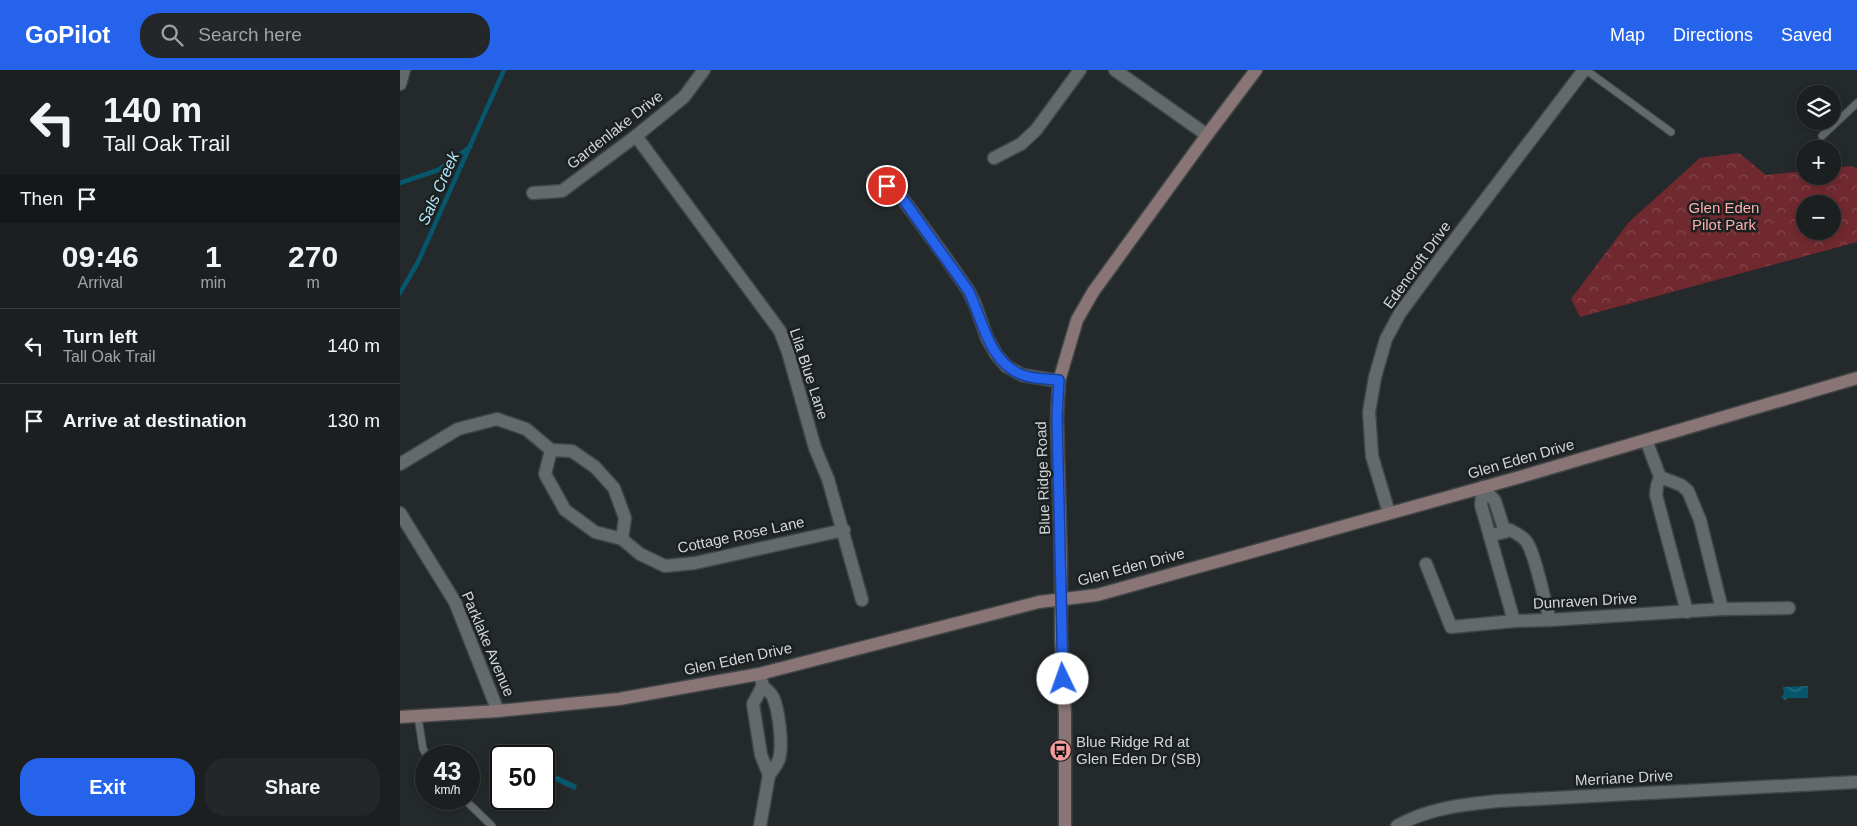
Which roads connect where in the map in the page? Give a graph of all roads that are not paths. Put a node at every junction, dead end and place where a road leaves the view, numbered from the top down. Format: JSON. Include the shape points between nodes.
{"nodes":[{"id":1,"x":404,"y":70,"type":"edge"},
{"id":2,"x":704,"y":70,"type":"edge"},
{"id":3,"x":1080,"y":70,"type":"edge"},
{"id":4,"x":1115,"y":70,"type":"edge"},
{"id":5,"x":1256,"y":70,"type":"edge"},
{"id":6,"x":1585,"y":70,"type":"edge"},
{"id":7,"x":400,"y":84,"type":"edge"},
{"id":8,"x":1857,"y":103,"type":"edge"},
{"id":9,"x":1671,"y":132,"type":"dead end"},
{"id":10,"x":1207,"y":135,"type":"junction"},
{"id":11,"x":636,"y":136,"type":"junction"},
{"id":12,"x":1822,"y":136,"type":"dead end"},
{"id":13,"x":994,"y":158,"type":"dead end"},
{"id":14,"x":874,"y":178,"type":"dead end"},
{"id":15,"x":533,"y":193,"type":"dead end"},
{"id":16,"x":1857,"y":378,"type":"edge"},
{"id":17,"x":1059,"y":380,"type":"junction"},
{"id":18,"x":1646,"y":440,"type":"junction"},
{"id":19,"x":551,"y":450,"type":"junction"},
{"id":20,"x":400,"y":464,"type":"edge"},
{"id":21,"x":1660,"y":477,"type":"junction"},
{"id":22,"x":1483,"y":487,"type":"junction"},
{"id":23,"x":400,"y":513,"type":"edge"},
{"id":24,"x":1389,"y":513,"type":"junction"},
{"id":25,"x":844,"y":530,"type":"junction"},
{"id":26,"x":1505,"y":532,"type":"junction"},
{"id":27,"x":1490,"y":536,"type":"junction"},
{"id":28,"x":622,"y":539,"type":"junction"},
{"id":29,"x":1426,"y":564,"type":"dead end"},
{"id":30,"x":862,"y":600,"type":"dead end"},
{"id":31,"x":1062,"y":601,"type":"junction"},
{"id":32,"x":1789,"y":608,"type":"dead end"},
{"id":33,"x":1722,"y":609,"type":"junction"},
{"id":34,"x":1687,"y":612,"type":"junction"},
{"id":35,"x":1550,"y":620,"type":"junction"},
{"id":36,"x":1514,"y":621,"type":"junction"},
{"id":37,"x":759,"y":674,"type":"junction"},
{"id":38,"x":762,"y":687,"type":"junction"},
{"id":39,"x":498,"y":711,"type":"junction"},
{"id":40,"x":400,"y":717,"type":"edge"},
{"id":41,"x":418,"y":717,"type":"junction"},
{"id":42,"x":422,"y":745,"type":"edge"},
{"id":43,"x":769,"y":775,"type":"junction"},
{"id":44,"x":1857,"y":782,"type":"edge"},
{"id":45,"x":475,"y":810,"type":"edge"},
{"id":46,"x":492,"y":826,"type":"edge"},
{"id":47,"x":760,"y":826,"type":"edge"},
{"id":48,"x":1065,"y":826,"type":"edge"},
{"id":49,"x":1397,"y":826,"type":"edge"}],
"edges":[{"from":1,"to":7,"type":"street"},
{"from":2,"to":11,"type":"street","name":"Gardenlake Drive","via":[[684,97]]},
{"from":3,"to":13,"type":"street","via":[[1036,130],[1021,144]]},
{"from":4,"to":10,"type":"street"},
{"from":5,"to":10,"type":"main road","name":"Blue Ridge Road"},
{"from":6,"to":9,"type":"lane"},
{"from":6,"to":24,"type":"street","name":"Edencroft Drive","via":[[1434,267],[1400,313],[1386,339],[1369,412],[1372,456]]},
{"from":8,"to":12,"type":"lane"},
{"from":10,"to":17,"type":"main road","name":"Blue Ridge Road","via":[[1093,292],[1077,320]]},
{"from":11,"to":15,"type":"street","name":"Gardenlake Drive","via":[[562,191]]},
{"from":11,"to":25,"type":"street","name":"Lila Blue Lane","via":[[780,331],[815,448]]},
{"from":14,"to":17,"type":"street","via":[[900,195],[943,254],[968,290],[987,338],[1006,366],[1022,375]]},
{"from":16,"to":18,"type":"main road","name":"Glen Eden Drive"},
{"from":17,"to":31,"type":"main road","name":"Blue Ridge Road","via":[[1057,417]]},
{"from":18,"to":21,"type":"street"},
{"from":18,"to":22,"type":"main road","name":"Glen Eden Drive"},
{"from":19,"to":20,"type":"street","via":[[526,429],[497,419],[458,429]]},
{"from":19,"to":28,"type":"street","via":[[572,451],[595,467],[614,488],[625,518]]},
{"from":19,"to":28,"type":"street","name":"Cottage Rose Lane","via":[[545,474],[564,510],[595,532]]},
{"from":21,"to":33,"type":"street","via":[[1688,491],[1700,520]]},
{"from":21,"to":34,"type":"street","via":[[1656,495]]},
{"from":22,"to":24,"type":"main road","name":"Glen Eden Drive"},
{"from":22,"to":26,"type":"street","via":[[1495,501]]},
{"from":22,"to":27,"type":"street","via":[[1481,505]]},
{"from":23,"to":39,"type":"street","name":"Parklake Avenue","via":[[455,602]]},
{"from":24,"to":31,"type":"main road","name":"Glen Eden Drive","via":[[1097,595]]},
{"from":25,"to":28,"type":"street","name":"Cottage Rose Lane","via":[[695,563],[665,566],[640,554]]},
{"from":25,"to":30,"type":"street","name":"Lila Blue Lane"},
{"from":26,"to":27,"type":"street"},
{"from":26,"to":35,"type":"street","via":[[1510,530],[1527,542]]},
{"from":27,"to":36,"type":"street"},
{"from":29,"to":36,"type":"street","name":"Dunraven Drive","via":[[1451,627]]},
{"from":31,"to":37,"type":"main road","name":"Glen Eden Drive","via":[[1039,602]]},
{"from":31,"to":48,"type":"main road","name":"Blue Ridge Road"},
{"from":32,"to":33,"type":"street","name":"Dunraven Drive"},
{"from":33,"to":34,"type":"street","name":"Dunraven Drive"},
{"from":34,"to":35,"type":"street","name":"Dunraven Drive"},
{"from":35,"to":36,"type":"street","name":"Dunraven Drive"},
{"from":37,"to":38,"type":"street"},
{"from":37,"to":39,"type":"main road","name":"Glen Eden Drive","via":[[619,699]]},
{"from":38,"to":43,"type":"street","via":[[753,704],[761,755]]},
{"from":38,"to":43,"type":"street","via":[[775,702],[780,735],[780,757]]},
{"from":39,"to":41,"type":"main road","name":"Glen Eden Drive"},
{"from":40,"to":41,"type":"main road","name":"Glen Eden Drive"},
{"from":41,"to":42,"type":"lane"},
{"from":43,"to":47,"type":"street"},
{"from":44,"to":49,"type":"street","name":"Merriane Drive","via":[[1498,801],[1446,807]]},
{"from":45,"to":46,"type":"lane"}]}
